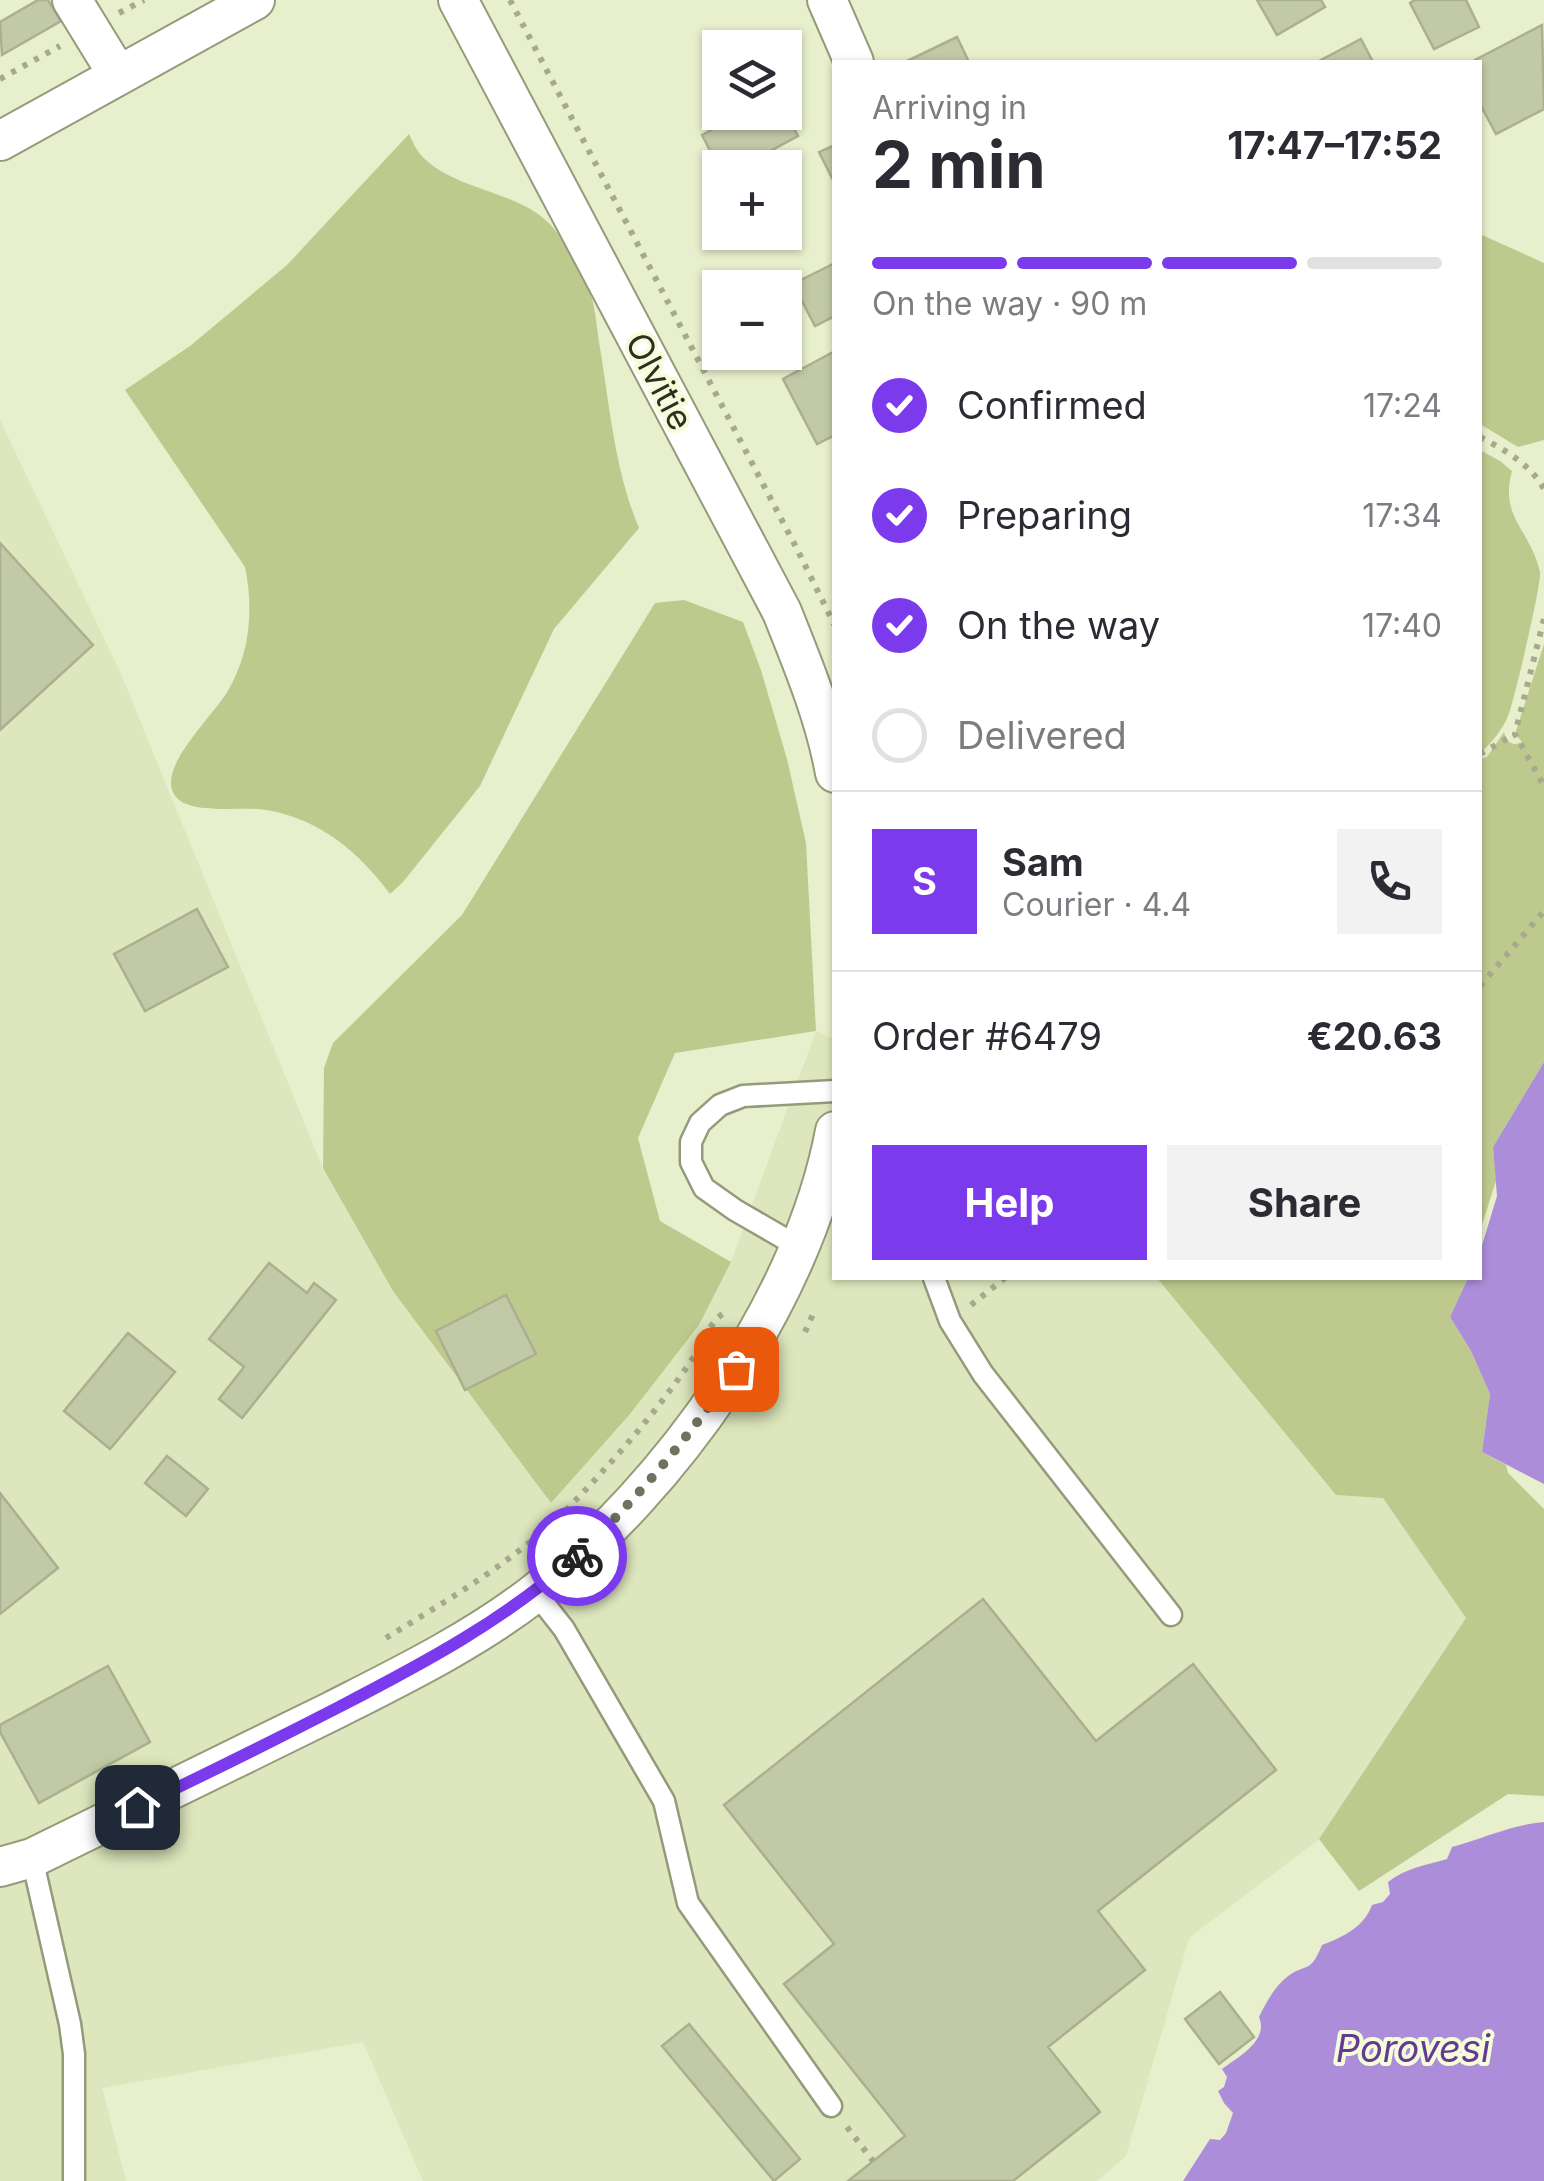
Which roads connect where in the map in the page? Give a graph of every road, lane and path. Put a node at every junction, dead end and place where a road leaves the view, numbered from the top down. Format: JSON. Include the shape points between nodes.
{"nodes":[{"id":1,"x":72,"y":0,"type":"edge"},
{"id":2,"x":254,"y":0,"type":"edge"},
{"id":3,"x":458,"y":0,"type":"edge"},
{"id":4,"x":510,"y":0,"type":"edge"},
{"id":5,"x":827,"y":0,"type":"edge"},
{"id":6,"x":853,"y":60,"type":"edge"},
{"id":7,"x":118,"y":75,"type":"junction"},
{"id":8,"x":0,"y":141,"type":"edge"},
{"id":9,"x":1482,"y":438,"type":"edge"},
{"id":10,"x":1544,"y":470,"type":"edge"},
{"id":11,"x":1537,"y":476,"type":"junction"},
{"id":12,"x":1544,"y":490,"type":"edge"},
{"id":13,"x":1544,"y":619,"type":"edge"},
{"id":14,"x":832,"y":620,"type":"edge"},
{"id":15,"x":1516,"y":734,"type":"junction"},
{"id":16,"x":1482,"y":753,"type":"edge"},
{"id":17,"x":832,"y":758,"type":"edge"},
{"id":18,"x":1544,"y":786,"type":"edge"},
{"id":19,"x":1544,"y":911,"type":"edge"},
{"id":20,"x":1482,"y":984,"type":"edge"},
{"id":21,"x":832,"y":1091,"type":"edge"},
{"id":22,"x":832,"y":1142,"type":"edge"},
{"id":23,"x":799,"y":1247,"type":"junction"},
{"id":24,"x":935,"y":1280,"type":"edge"},
{"id":25,"x":1002,"y":1280,"type":"edge"},
{"id":26,"x":776,"y":1300,"type":"junction"},
{"id":27,"x":950,"y":1321,"type":"junction"},
{"id":28,"x":535,"y":1592,"type":"junction"},
{"id":29,"x":1170,"y":1615,"type":"dead end"},
{"id":30,"x":372,"y":1646,"type":"dead end"},
{"id":31,"x":16,"y":1863,"type":"edge"},
{"id":32,"x":831,"y":2106,"type":"joint"},
{"id":33,"x":873,"y":2162,"type":"dead end"},
{"id":34,"x":74,"y":2181,"type":"edge"}],
"edges":[{"from":1,"to":7,"type":"street"},
{"from":2,"to":7,"type":"street"},
{"from":3,"to":17,"type":"street","name":"Olvitie","via":[[782,612]]},
{"from":4,"to":14,"type":"path"},
{"from":5,"to":6,"type":"street"},
{"from":7,"to":8,"type":"street"},
{"from":9,"to":11,"type":"path"},
{"from":10,"to":11,"type":"path"},
{"from":11,"to":12,"type":"path"},
{"from":13,"to":15,"type":"path"},
{"from":15,"to":16,"type":"path"},
{"from":15,"to":18,"type":"path"},
{"from":19,"to":20,"type":"path"},
{"from":21,"to":23,"type":"lane","via":[[743,1096],[710,1114],[690,1142],[704,1188]]},
{"from":22,"to":23,"type":"street"},
{"from":23,"to":26,"type":"street"},
{"from":24,"to":27,"type":"lane"},
{"from":25,"to":27,"type":"path"},
{"from":26,"to":28,"type":"street","via":[[736,1369],[666,1462],[626,1509]]},
{"from":26,"to":30,"type":"path","via":[[718,1316],[636,1435],[570,1506],[514,1554]]},
{"from":27,"to":29,"type":"lane","via":[[983,1374]]},
{"from":28,"to":31,"type":"street","via":[[402,1675]]},
{"from":28,"to":32,"type":"lane","via":[[564,1629],[664,1801],[688,1904]]},
{"from":31,"to":34,"type":"lane","via":[[72,2039]]},
{"from":32,"to":33,"type":"path"}]}
